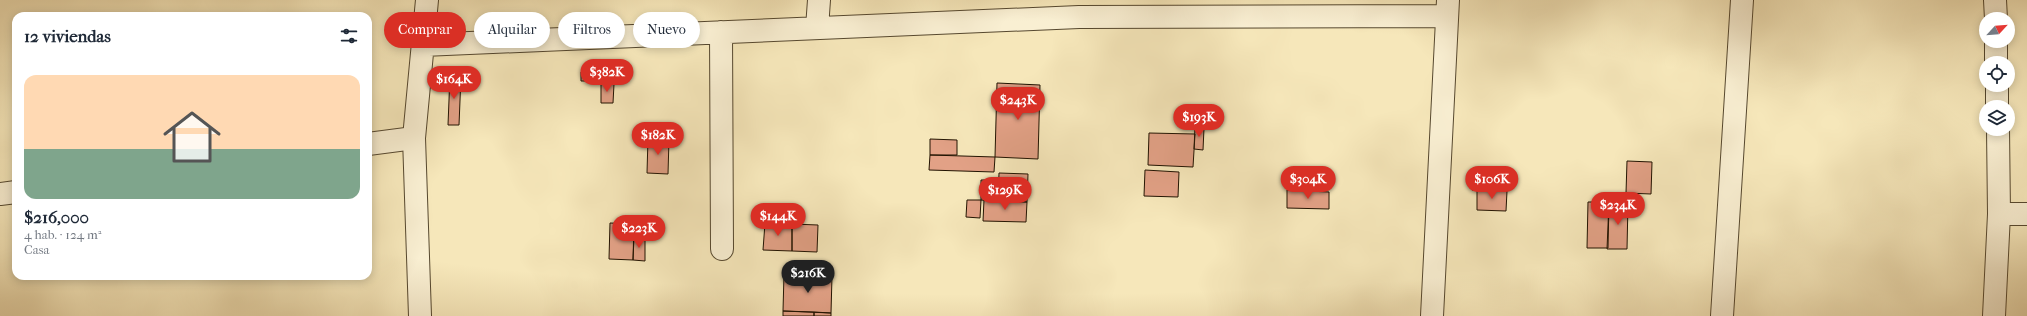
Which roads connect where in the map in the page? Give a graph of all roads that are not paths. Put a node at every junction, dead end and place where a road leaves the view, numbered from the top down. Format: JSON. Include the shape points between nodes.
{"nodes":[{"id":1,"x":428,"y":0,"type":"edge"},
{"id":2,"x":819,"y":0,"type":"edge"},
{"id":3,"x":1742,"y":0,"type":"edge"},
{"id":4,"x":1995,"y":0,"type":"edge"},
{"id":5,"x":1079,"y":8,"type":"edge"},
{"id":6,"x":1448,"y":8,"type":"edge"},
{"id":7,"x":427,"y":12,"type":"edge"},
{"id":8,"x":1996,"y":12,"type":"edge"},
{"id":9,"x":817,"y":28,"type":"junction"},
{"id":10,"x":721,"y":32,"type":"junction"},
{"id":11,"x":466,"y":43,"type":"edge"},
{"id":12,"x":423,"y":48,"type":"edge"},
{"id":13,"x":1998,"y":136,"type":"edge"},
{"id":14,"x":414,"y":138,"type":"junction"},
{"id":15,"x":372,"y":143,"type":"edge"},
{"id":16,"x":12,"y":192,"type":"edge"},
{"id":17,"x":0,"y":194,"type":"edge"},
{"id":18,"x":1999,"y":214,"type":"junction"},
{"id":19,"x":2027,"y":214,"type":"edge"},
{"id":20,"x":722,"y":248,"type":"dead end"},
{"id":21,"x":420,"y":316,"type":"edge"},
{"id":22,"x":1432,"y":316,"type":"edge"},
{"id":23,"x":1722,"y":316,"type":"edge"},
{"id":24,"x":1994,"y":316,"type":"edge"}],
"edges":[{"from":1,"to":7,"type":"street"},
{"from":2,"to":9,"type":"street"},
{"from":3,"to":23,"type":"street"},
{"from":4,"to":8,"type":"street"},
{"from":5,"to":6,"type":"street"},
{"from":5,"to":9,"type":"street"},
{"from":6,"to":22,"type":"street"},
{"from":9,"to":10,"type":"street"},
{"from":10,"to":11,"type":"street"},
{"from":10,"to":20,"type":"street"},
{"from":12,"to":14,"type":"street"},
{"from":13,"to":18,"type":"street"},
{"from":14,"to":15,"type":"street"},
{"from":14,"to":21,"type":"street"},
{"from":16,"to":17,"type":"street"},
{"from":18,"to":19,"type":"street"},
{"from":18,"to":24,"type":"street"}]}
